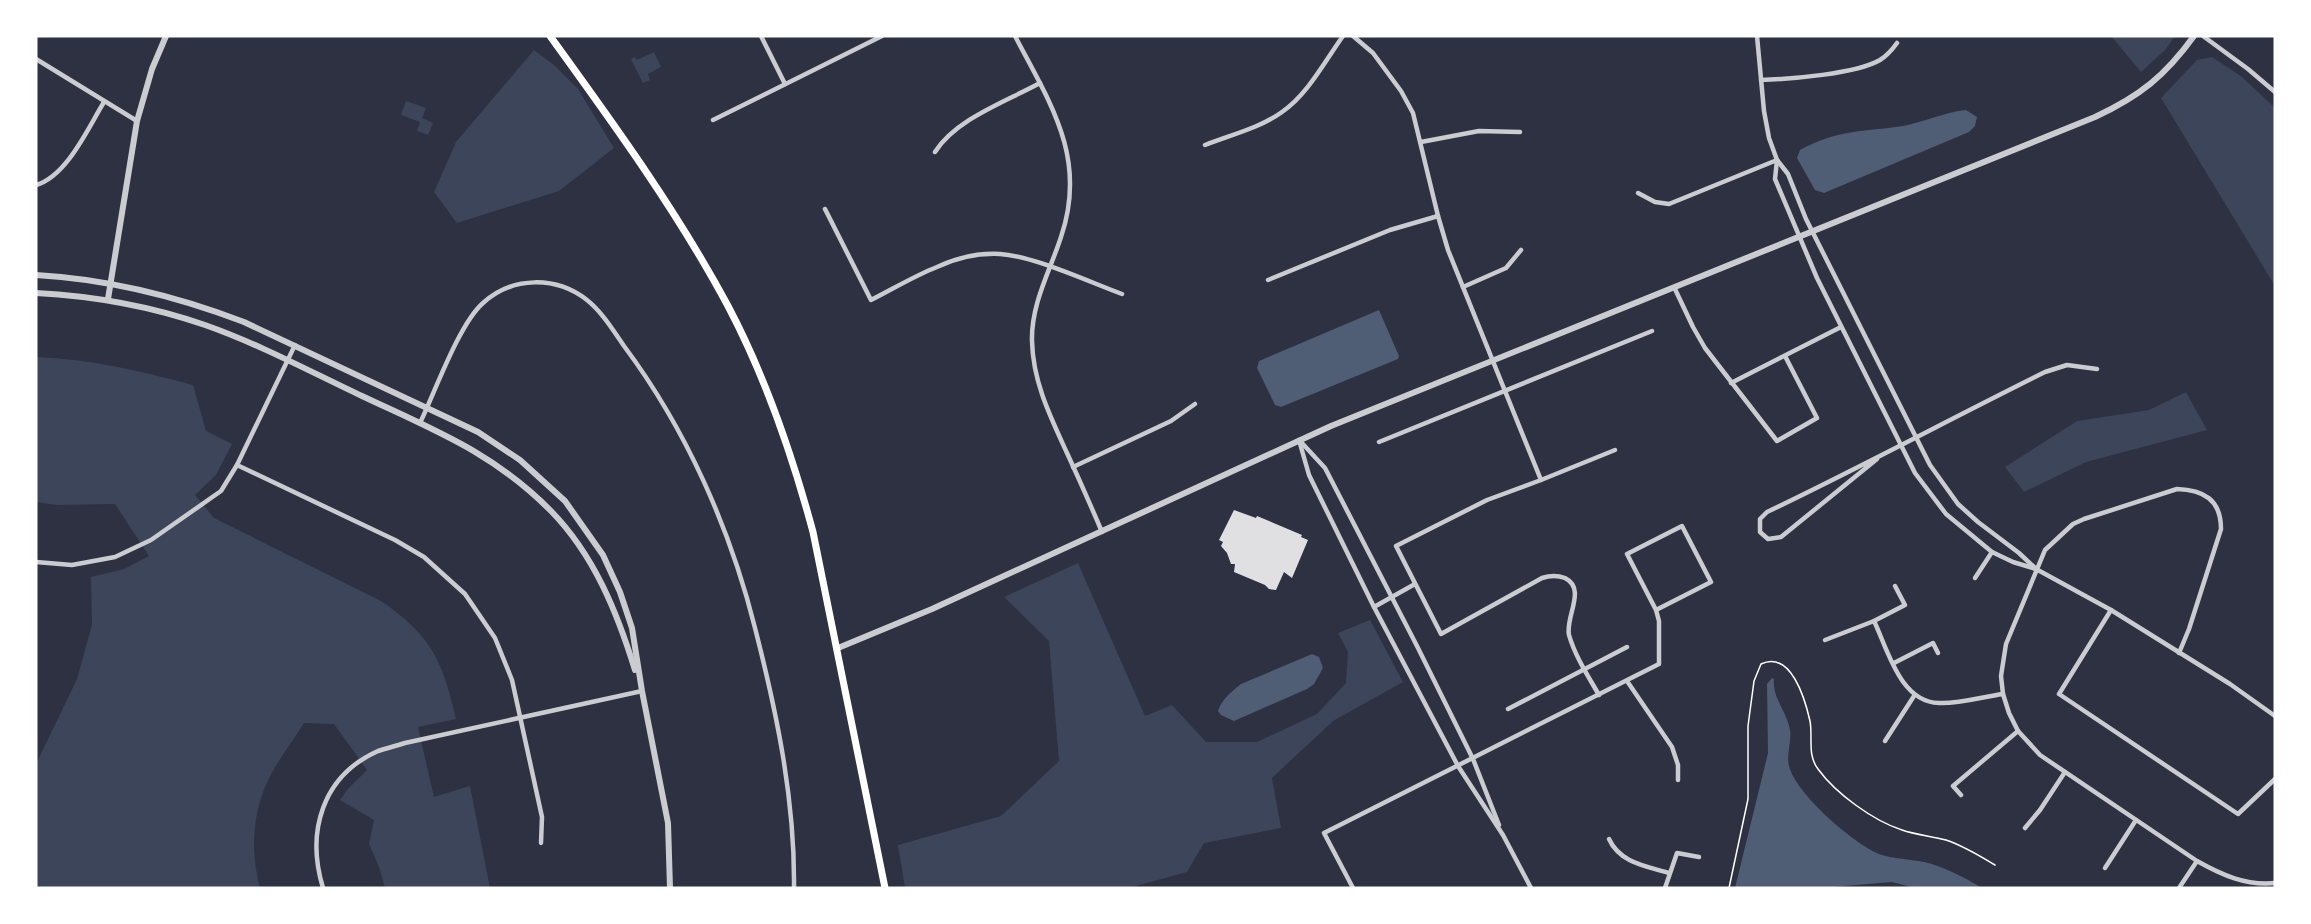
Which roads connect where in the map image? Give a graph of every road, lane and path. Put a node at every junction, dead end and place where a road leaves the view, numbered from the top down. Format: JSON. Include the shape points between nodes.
{"nodes":[{"id":1,"x":166,"y":36,"type":"edge"},
{"id":2,"x":550,"y":36,"type":"edge"},
{"id":3,"x":761,"y":36,"type":"edge"},
{"id":4,"x":882,"y":36,"type":"edge"},
{"id":5,"x":1015,"y":36,"type":"edge"},
{"id":6,"x":1343,"y":36,"type":"edge"},
{"id":7,"x":1353,"y":36,"type":"edge"},
{"id":8,"x":1757,"y":36,"type":"edge"},
{"id":9,"x":2194,"y":36,"type":"edge"},
{"id":10,"x":2203,"y":36,"type":"edge"},
{"id":11,"x":1897,"y":43,"type":"dead end"},
{"id":12,"x":36,"y":59,"type":"edge"},
{"id":13,"x":1761,"y":80,"type":"junction"},
{"id":14,"x":1040,"y":83,"type":"junction"},
{"id":15,"x":785,"y":84,"type":"junction"},
{"id":16,"x":2275,"y":92,"type":"edge"},
{"id":17,"x":105,"y":102,"type":"junction"},
{"id":18,"x":714,"y":120,"type":"dead end"},
{"id":19,"x":137,"y":122,"type":"junction"},
{"id":20,"x":1520,"y":132,"type":"dead end"},
{"id":21,"x":1421,"y":142,"type":"junction"},
{"id":22,"x":1205,"y":145,"type":"dead end"},
{"id":23,"x":935,"y":152,"type":"dead end"},
{"id":24,"x":1777,"y":160,"type":"junction"},
{"id":25,"x":36,"y":185,"type":"edge"},
{"id":26,"x":1638,"y":193,"type":"dead end"},
{"id":27,"x":825,"y":209,"type":"dead end"},
{"id":28,"x":1438,"y":216,"type":"junction"},
{"id":29,"x":1813,"y":231,"type":"junction"},
{"id":30,"x":1800,"y":236,"type":"junction"},
{"id":31,"x":1521,"y":250,"type":"dead end"},
{"id":32,"x":1049,"y":268,"type":"junction"},
{"id":33,"x":36,"y":276,"type":"edge"},
{"id":34,"x":1268,"y":280,"type":"dead end"},
{"id":35,"x":110,"y":283,"type":"junction"},
{"id":36,"x":1463,"y":287,"type":"junction"},
{"id":37,"x":1674,"y":287,"type":"junction"},
{"id":38,"x":36,"y":293,"type":"edge"},
{"id":39,"x":1122,"y":294,"type":"dead end"},
{"id":40,"x":108,"y":299,"type":"junction"},
{"id":41,"x":1841,"y":327,"type":"junction"},
{"id":42,"x":1652,"y":331,"type":"dead end"},
{"id":43,"x":295,"y":345,"type":"junction"},
{"id":44,"x":1785,"y":356,"type":"junction"},
{"id":45,"x":287,"y":360,"type":"junction"},
{"id":46,"x":1492,"y":361,"type":"junction"},
{"id":47,"x":2097,"y":369,"type":"dead end"},
{"id":48,"x":1731,"y":382,"type":"junction"},
{"id":49,"x":1505,"y":391,"type":"junction"},
{"id":50,"x":1195,"y":404,"type":"dead end"},
{"id":51,"x":427,"y":408,"type":"junction"},
{"id":52,"x":420,"y":423,"type":"junction"},
{"id":53,"x":1916,"y":436,"type":"junction"},
{"id":54,"x":1299,"y":440,"type":"junction"},
{"id":55,"x":1379,"y":442,"type":"dead end"},
{"id":56,"x":1900,"y":444,"type":"junction"},
{"id":57,"x":1615,"y":450,"type":"dead end"},
{"id":58,"x":1876,"y":459,"type":"junction"},
{"id":59,"x":237,"y":465,"type":"junction"},
{"id":60,"x":1073,"y":467,"type":"junction"},
{"id":61,"x":1541,"y":480,"type":"junction"},
{"id":62,"x":1102,"y":532,"type":"junction"},
{"id":63,"x":1992,"y":552,"type":"junction"},
{"id":64,"x":36,"y":562,"type":"edge"},
{"id":65,"x":36,"y":569,"type":"edge"},
{"id":66,"x":2036,"y":569,"type":"junction"},
{"id":67,"x":1975,"y":578,"type":"dead end"},
{"id":68,"x":1415,"y":584,"type":"junction"},
{"id":69,"x":1895,"y":586,"type":"dead end"},
{"id":70,"x":1391,"y":597,"type":"junction"},
{"id":71,"x":1374,"y":607,"type":"junction"},
{"id":72,"x":1656,"y":610,"type":"junction"},
{"id":73,"x":2111,"y":610,"type":"junction"},
{"id":74,"x":1874,"y":621,"type":"junction"},
{"id":75,"x":1824,"y":640,"type":"dead end"},
{"id":76,"x":1627,"y":647,"type":"dead end"},
{"id":77,"x":838,"y":648,"type":"junction"},
{"id":78,"x":1938,"y":653,"type":"dead end"},
{"id":79,"x":2179,"y":653,"type":"junction"},
{"id":80,"x":1894,"y":663,"type":"junction"},
{"id":81,"x":1584,"y":669,"type":"junction"},
{"id":82,"x":1627,"y":681,"type":"junction"},
{"id":83,"x":642,"y":691,"type":"junction"},
{"id":84,"x":2003,"y":694,"type":"junction"},
{"id":85,"x":1599,"y":695,"type":"junction"},
{"id":86,"x":1914,"y":696,"type":"junction"},
{"id":87,"x":1508,"y":709,"type":"dead end"},
{"id":88,"x":2275,"y":716,"type":"edge"},
{"id":89,"x":521,"y":718,"type":"junction"},
{"id":90,"x":2018,"y":731,"type":"junction"},
{"id":91,"x":1885,"y":741,"type":"dead end"},
{"id":92,"x":1473,"y":759,"type":"junction"},
{"id":93,"x":1458,"y":766,"type":"junction"},
{"id":94,"x":2065,"y":772,"type":"junction"},
{"id":95,"x":2275,"y":778,"type":"edge"},
{"id":96,"x":1678,"y":780,"type":"dead end"},
{"id":97,"x":1960,"y":795,"type":"dead end"},
{"id":98,"x":2136,"y":820,"type":"junction"},
{"id":99,"x":2025,"y":828,"type":"dead end"},
{"id":100,"x":1503,"y":835,"type":"junction"},
{"id":101,"x":1609,"y":839,"type":"dead end"},
{"id":102,"x":541,"y":843,"type":"dead end"},
{"id":103,"x":1699,"y":857,"type":"dead end"},
{"id":104,"x":2197,"y":861,"type":"junction"},
{"id":105,"x":1995,"y":865,"type":"dead end"},
{"id":106,"x":2105,"y":868,"type":"dead end"},
{"id":107,"x":1669,"y":873,"type":"junction"},
{"id":108,"x":2275,"y":883,"type":"edge"},
{"id":109,"x":323,"y":888,"type":"edge"},
{"id":110,"x":670,"y":888,"type":"edge"},
{"id":111,"x":794,"y":888,"type":"edge"},
{"id":112,"x":885,"y":888,"type":"edge"},
{"id":113,"x":1353,"y":888,"type":"edge"},
{"id":114,"x":1531,"y":888,"type":"edge"},
{"id":115,"x":1665,"y":888,"type":"edge"},
{"id":116,"x":1729,"y":888,"type":"edge"},
{"id":117,"x":2179,"y":888,"type":"edge"}],
"edges":[{"from":1,"to":19,"type":"street"},
{"from":2,"to":77,"type":"main road","via":[[652,180],[746,343],[800,483]]},
{"from":3,"to":15,"type":"street"},
{"from":4,"to":15,"type":"street"},
{"from":5,"to":14,"type":"street"},
{"from":6,"to":22,"type":"street","via":[[1287,108],[1264,122]]},
{"from":7,"to":21,"type":"street","via":[[1373,53],[1401,91],[1413,113]]},
{"from":8,"to":13,"type":"street"},
{"from":9,"to":29,"type":"street","via":[[2155,81],[2118,106]]},
{"from":10,"to":16,"type":"street"},
{"from":11,"to":13,"type":"street","via":[[1871,64],[1808,77]]},
{"from":12,"to":17,"type":"street"},
{"from":13,"to":24,"type":"street","via":[[1769,138]]},
{"from":14,"to":23,"type":"street","via":[[957,127]]},
{"from":14,"to":32,"type":"street","via":[[1065,139],[1071,174],[1068,212]]},
{"from":15,"to":18,"type":"street"},
{"from":17,"to":19,"type":"street"},
{"from":17,"to":25,"type":"street","via":[[61,169]]},
{"from":19,"to":35,"type":"street"},
{"from":20,"to":21,"type":"street","via":[[1479,131]]},
{"from":21,"to":28,"type":"street"},
{"from":24,"to":26,"type":"street","via":[[1669,204]]},
{"from":24,"to":29,"type":"street","via":[[1788,174]]},
{"from":24,"to":30,"type":"street","via":[[1775,179]]},
{"from":27,"to":32,"type":"street","via":[[871,300],[936,267],[966,257],[1001,254]]},
{"from":28,"to":34,"type":"street","via":[[1398,227]]},
{"from":28,"to":36,"type":"street"},
{"from":29,"to":30,"type":"street"},
{"from":29,"to":53,"type":"street"},
{"from":30,"to":37,"type":"street"},
{"from":30,"to":41,"type":"street"},
{"from":31,"to":36,"type":"street","via":[[1506,268]]},
{"from":32,"to":39,"type":"street"},
{"from":32,"to":60,"type":"street","via":[[1033,322],[1034,361],[1045,404]]},
{"from":33,"to":35,"type":"street"},
{"from":35,"to":40,"type":"street"},
{"from":35,"to":43,"type":"street","via":[[211,309]]},
{"from":36,"to":46,"type":"street"},
{"from":37,"to":46,"type":"street"},
{"from":37,"to":48,"type":"street","via":[[1705,348]]},
{"from":38,"to":40,"type":"street"},
{"from":40,"to":45,"type":"street","via":[[206,325]]},
{"from":41,"to":44,"type":"street"},
{"from":41,"to":56,"type":"street"},
{"from":42,"to":49,"type":"street"},
{"from":43,"to":45,"type":"street"},
{"from":43,"to":51,"type":"street"},
{"from":44,"to":48,"type":"street"},
{"from":44,"to":48,"type":"street","via":[[1817,418],[1777,441]]},
{"from":45,"to":52,"type":"street"},
{"from":45,"to":59,"type":"street"},
{"from":46,"to":49,"type":"street"},
{"from":46,"to":54,"type":"street"},
{"from":47,"to":53,"type":"street","via":[[2057,367]]},
{"from":49,"to":55,"type":"street"},
{"from":49,"to":61,"type":"street"},
{"from":50,"to":60,"type":"street","via":[[1171,421]]},
{"from":51,"to":52,"type":"street"},
{"from":51,"to":83,"type":"street","via":[[499,445],[565,501],[603,555],[620,592],[632,628]]},
{"from":51,"to":111,"type":"street","via":[[468,321],[481,304],[498,292],[545,282],[569,289],[598,310],[635,360],[679,433],[701,475],[734,558],[755,628],[782,752],[793,820]]},
{"from":52,"to":83,"type":"street","via":[[470,447],[510,474],[572,536],[605,590]]},
{"from":53,"to":56,"type":"street"},
{"from":53,"to":66,"type":"street","via":[[1958,504]]},
{"from":54,"to":62,"type":"street"},
{"from":54,"to":70,"type":"street","via":[[1325,468]]},
{"from":54,"to":71,"type":"street","via":[[1309,475]]},
{"from":56,"to":58,"type":"street"},
{"from":56,"to":63,"type":"street","via":[[1915,473],[1946,514]]},
{"from":57,"to":61,"type":"street"},
{"from":58,"to":58,"type":"street","via":[[1767,512],[1760,519],[1760,532],[1768,539],[1781,537]]},
{"from":59,"to":64,"type":"street","via":[[221,491],[136,549],[72,565]]},
{"from":59,"to":89,"type":"street","via":[[395,540],[445,574],[470,601],[495,638]]},
{"from":60,"to":62,"type":"street"},
{"from":61,"to":68,"type":"street","via":[[1487,500],[1396,546]]},
{"from":62,"to":77,"type":"street"},
{"from":63,"to":66,"type":"street"},
{"from":63,"to":67,"type":"street"},
{"from":64,"to":65,"type":"street"},
{"from":66,"to":73,"type":"street"},
{"from":66,"to":79,"type":"street","via":[[2045,550],[2084,519],[2177,489],[2209,498],[2219,512],[2221,529]]},
{"from":66,"to":84,"type":"street","via":[[2006,644],[2001,676]]},
{"from":68,"to":70,"type":"street"},
{"from":68,"to":81,"type":"street","via":[[1441,634],[1542,578],[1563,577],[1575,589],[1568,632]]},
{"from":69,"to":74,"type":"street","via":[[1905,605]]},
{"from":70,"to":71,"type":"street"},
{"from":70,"to":92,"type":"street"},
{"from":71,"to":93,"type":"street"},
{"from":72,"to":72,"type":"street","via":[[1627,554],[1682,526],[1711,582]]},
{"from":72,"to":82,"type":"street","via":[[1659,664]]},
{"from":73,"to":79,"type":"street"},
{"from":73,"to":95,"type":"street","via":[[2059,694],[2238,814]]},
{"from":74,"to":75,"type":"street"},
{"from":74,"to":80,"type":"street"},
{"from":76,"to":81,"type":"street"},
{"from":77,"to":112,"type":"main road"},
{"from":78,"to":80,"type":"street","via":[[1934,643]]},
{"from":79,"to":88,"type":"street"},
{"from":80,"to":86,"type":"street"},
{"from":81,"to":85,"type":"street"},
{"from":81,"to":87,"type":"street"},
{"from":82,"to":85,"type":"street"},
{"from":82,"to":96,"type":"street","via":[[1672,747]]},
{"from":83,"to":89,"type":"street"},
{"from":83,"to":110,"type":"street","via":[[668,823]]},
{"from":84,"to":86,"type":"street","via":[[1938,703]]},
{"from":84,"to":90,"type":"street"},
{"from":85,"to":92,"type":"street"},
{"from":86,"to":91,"type":"street"},
{"from":89,"to":102,"type":"street","via":[[542,816]]},
{"from":89,"to":109,"type":"street","via":[[379,751],[347,772],[324,803],[318,824],[316,858]]},
{"from":90,"to":94,"type":"street","via":[[2040,755]]},
{"from":90,"to":97,"type":"street","via":[[1953,786]]},
{"from":92,"to":93,"type":"street"},
{"from":92,"to":100,"type":"street"},
{"from":93,"to":100,"type":"street"},
{"from":93,"to":113,"type":"street","via":[[1324,833]]},
{"from":94,"to":98,"type":"street"},
{"from":94,"to":99,"type":"street"},
{"from":98,"to":104,"type":"street"},
{"from":98,"to":106,"type":"street"},
{"from":100,"to":114,"type":"street"},
{"from":101,"to":107,"type":"street","via":[[1620,856]]},
{"from":103,"to":107,"type":"street","via":[[1677,853]]},
{"from":104,"to":108,"type":"street","via":[[2239,881]]},
{"from":104,"to":117,"type":"street"},
{"from":105,"to":116,"type":"path","via":[[1945,840],[1884,823],[1838,790],[1812,758],[1810,723],[1799,685],[1783,666],[1767,661],[1761,664],[1754,681],[1748,726],[1748,799]]},
{"from":107,"to":115,"type":"street"}]}
